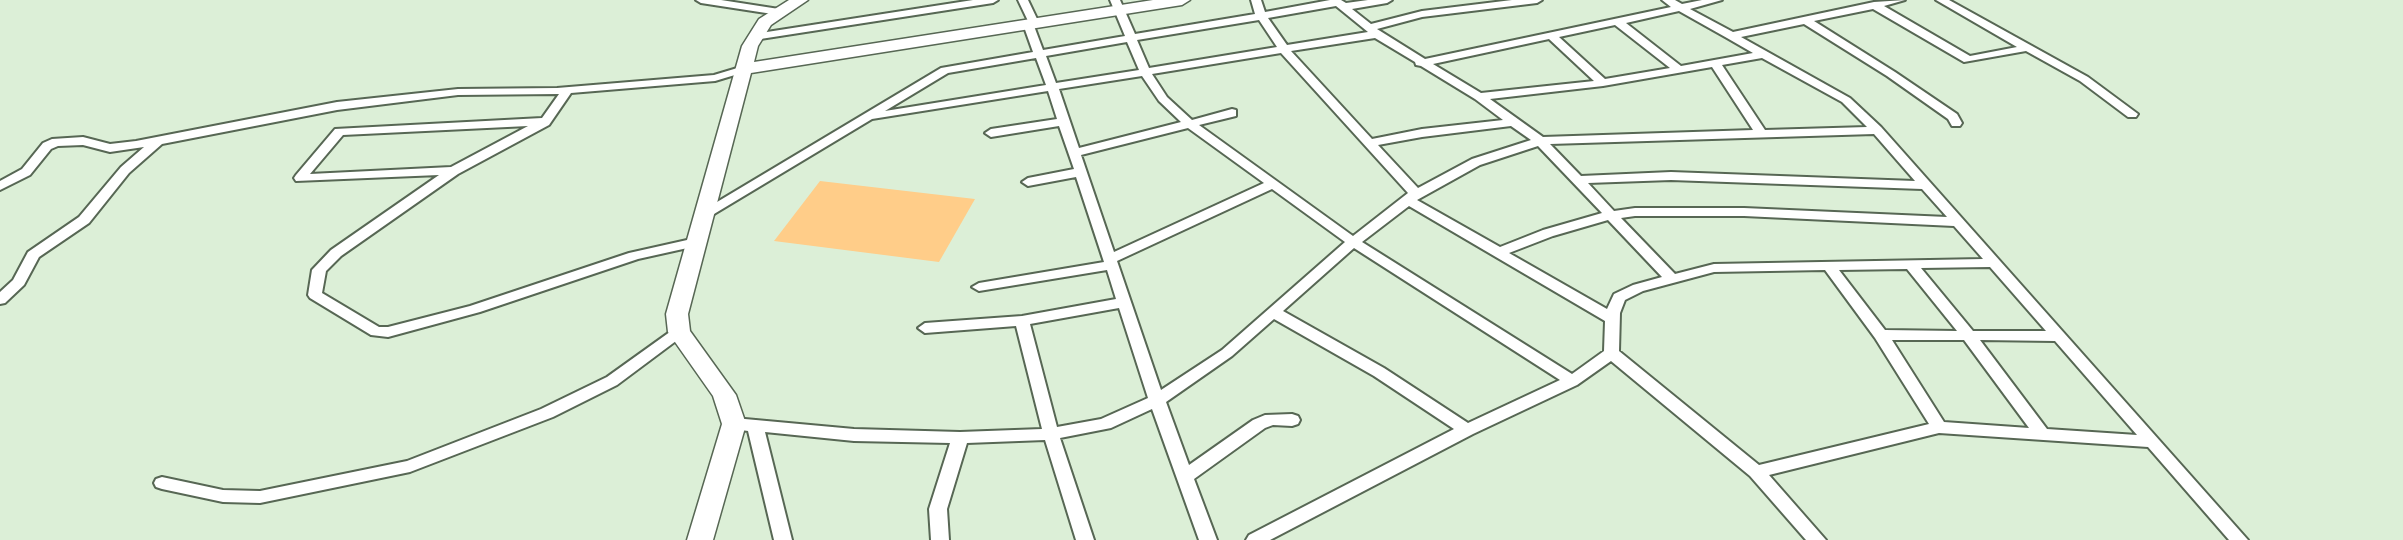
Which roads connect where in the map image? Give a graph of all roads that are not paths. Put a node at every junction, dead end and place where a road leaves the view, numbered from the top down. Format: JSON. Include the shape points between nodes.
{"nodes":[{"id":1,"x":701,"y":0,"type":"edge"},
{"id":2,"x":800,"y":0,"type":"edge"},
{"id":3,"x":993,"y":0,"type":"edge"},
{"id":4,"x":1023,"y":0,"type":"edge"},
{"id":5,"x":1182,"y":0,"type":"edge"},
{"id":6,"x":1255,"y":0,"type":"edge"},
{"id":7,"x":1387,"y":0,"type":"edge"},
{"id":8,"x":1537,"y":0,"type":"edge"},
{"id":9,"x":1667,"y":0,"type":"edge"},
{"id":10,"x":1717,"y":0,"type":"edge"},
{"id":11,"x":1900,"y":0,"type":"edge"},
{"id":12,"x":1941,"y":0,"type":"edge"},
{"id":13,"x":1338,"y":3,"type":"edge"},
{"id":14,"x":1117,"y":5,"type":"edge"},
{"id":15,"x":1874,"y":5,"type":"junction"},
{"id":16,"x":1680,"y":8,"type":"junction"},
{"id":17,"x":779,"y":12,"type":"junction"},
{"id":18,"x":1261,"y":15,"type":"junction"},
{"id":19,"x":1804,"y":20,"type":"junction"},
{"id":20,"x":1617,"y":21,"type":"junction"},
{"id":21,"x":1031,"y":24,"type":"junction"},
{"id":22,"x":1373,"y":31,"type":"junction"},
{"id":23,"x":1551,"y":35,"type":"junction"},
{"id":24,"x":1731,"y":36,"type":"junction"},
{"id":25,"x":754,"y":37,"type":"junction"},
{"id":26,"x":1131,"y":37,"type":"junction"},
{"id":27,"x":2027,"y":48,"type":"junction"},
{"id":28,"x":1285,"y":51,"type":"junction"},
{"id":29,"x":1040,"y":53,"type":"junction"},
{"id":30,"x":1764,"y":54,"type":"junction"},
{"id":31,"x":1420,"y":63,"type":"junction"},
{"id":32,"x":1716,"y":64,"type":"junction"},
{"id":33,"x":744,"y":69,"type":"junction"},
{"id":34,"x":1681,"y":70,"type":"junction"},
{"id":35,"x":1146,"y":74,"type":"junction"},
{"id":36,"x":1603,"y":83,"type":"junction"},
{"id":37,"x":1052,"y":86,"type":"junction"},
{"id":38,"x":568,"y":90,"type":"junction"},
{"id":39,"x":1479,"y":97,"type":"junction"},
{"id":40,"x":1232,"y":113,"type":"dead end"},
{"id":41,"x":2132,"y":114,"type":"dead end"},
{"id":42,"x":864,"y":118,"type":"junction"},
{"id":43,"x":545,"y":122,"type":"junction"},
{"id":44,"x":1063,"y":122,"type":"junction"},
{"id":45,"x":1514,"y":122,"type":"junction"},
{"id":46,"x":1956,"y":123,"type":"dead end"},
{"id":47,"x":1190,"y":124,"type":"junction"},
{"id":48,"x":1877,"y":130,"type":"junction"},
{"id":49,"x":991,"y":133,"type":"dead end"},
{"id":50,"x":1762,"y":135,"type":"junction"},
{"id":51,"x":159,"y":141,"type":"junction"},
{"id":52,"x":1540,"y":141,"type":"junction"},
{"id":53,"x":1370,"y":143,"type":"junction"},
{"id":54,"x":1074,"y":153,"type":"junction"},
{"id":55,"x":454,"y":171,"type":"junction"},
{"id":56,"x":1080,"y":172,"type":"junction"},
{"id":57,"x":1578,"y":180,"type":"junction"},
{"id":58,"x":1028,"y":182,"type":"dead end"},
{"id":59,"x":1273,"y":184,"type":"junction"},
{"id":60,"x":1926,"y":185,"type":"junction"},
{"id":61,"x":0,"y":186,"type":"edge"},
{"id":62,"x":1412,"y":197,"type":"junction"},
{"id":63,"x":704,"y":214,"type":"junction"},
{"id":64,"x":1611,"y":215,"type":"junction"},
{"id":65,"x":1959,"y":222,"type":"junction"},
{"id":66,"x":696,"y":242,"type":"junction"},
{"id":67,"x":1353,"y":242,"type":"junction"},
{"id":68,"x":1500,"y":252,"type":"junction"},
{"id":69,"x":1111,"y":262,"type":"junction"},
{"id":70,"x":1994,"y":262,"type":"junction"},
{"id":71,"x":1910,"y":264,"type":"junction"},
{"id":72,"x":1828,"y":265,"type":"junction"},
{"id":73,"x":1670,"y":277,"type":"junction"},
{"id":74,"x":979,"y":287,"type":"dead end"},
{"id":75,"x":0,"y":300,"type":"edge"},
{"id":76,"x":1125,"y":302,"type":"junction"},
{"id":77,"x":1273,"y":312,"type":"junction"},
{"id":78,"x":1613,"y":318,"type":"junction"},
{"id":79,"x":1022,"y":321,"type":"junction"},
{"id":80,"x":925,"y":328,"type":"dead end"},
{"id":81,"x":679,"y":332,"type":"junction"},
{"id":82,"x":1881,"y":335,"type":"junction"},
{"id":83,"x":1969,"y":336,"type":"junction"},
{"id":84,"x":2060,"y":336,"type":"junction"},
{"id":85,"x":1611,"y":353,"type":"junction"},
{"id":86,"x":1572,"y":381,"type":"junction"},
{"id":87,"x":1157,"y":400,"type":"junction"},
{"id":88,"x":1292,"y":420,"type":"dead end"},
{"id":89,"x":744,"y":425,"type":"junction"},
{"id":90,"x":1939,"y":427,"type":"junction"},
{"id":91,"x":1467,"y":430,"type":"junction"},
{"id":92,"x":1051,"y":434,"type":"junction"},
{"id":93,"x":2042,"y":434,"type":"junction"},
{"id":94,"x":960,"y":438,"type":"junction"},
{"id":95,"x":2153,"y":442,"type":"junction"},
{"id":96,"x":1756,"y":472,"type":"junction"},
{"id":97,"x":1185,"y":477,"type":"junction"},
{"id":98,"x":162,"y":483,"type":"dead end"},
{"id":99,"x":700,"y":540,"type":"edge"},
{"id":100,"x":783,"y":540,"type":"edge"},
{"id":101,"x":940,"y":540,"type":"edge"},
{"id":102,"x":1085,"y":540,"type":"edge"},
{"id":103,"x":1208,"y":540,"type":"edge"},
{"id":104,"x":1255,"y":540,"type":"edge"},
{"id":105,"x":1818,"y":540,"type":"edge"},
{"id":106,"x":2239,"y":540,"type":"edge"}],
"edges":[{"from":1,"to":17,"type":"street"},
{"from":2,"to":17,"type":"highway"},
{"from":3,"to":25,"type":"street"},
{"from":4,"to":21,"type":"street"},
{"from":5,"to":14,"type":"highway"},
{"from":6,"to":18,"type":"street"},
{"from":7,"to":13,"type":"street"},
{"from":8,"to":22,"type":"street","via":[[1422,15]]},
{"from":9,"to":16,"type":"street"},
{"from":10,"to":16,"type":"street"},
{"from":11,"to":15,"type":"street"},
{"from":12,"to":27,"type":"street"},
{"from":13,"to":18,"type":"street"},
{"from":13,"to":22,"type":"street"},
{"from":14,"to":21,"type":"highway"},
{"from":14,"to":26,"type":"street"},
{"from":15,"to":19,"type":"street"},
{"from":15,"to":27,"type":"street","via":[[1968,60]]},
{"from":16,"to":20,"type":"street"},
{"from":16,"to":24,"type":"street"},
{"from":17,"to":25,"type":"highway"},
{"from":18,"to":26,"type":"street"},
{"from":18,"to":28,"type":"street"},
{"from":19,"to":24,"type":"street"},
{"from":19,"to":46,"type":"street","via":[[1891,74]]},
{"from":20,"to":23,"type":"street"},
{"from":20,"to":34,"type":"street"},
{"from":21,"to":29,"type":"street"},
{"from":21,"to":33,"type":"highway"},
{"from":22,"to":28,"type":"street"},
{"from":22,"to":31,"type":"street"},
{"from":23,"to":31,"type":"street"},
{"from":23,"to":36,"type":"street"},
{"from":24,"to":30,"type":"street"},
{"from":25,"to":33,"type":"highway"},
{"from":26,"to":29,"type":"street"},
{"from":26,"to":35,"type":"street"},
{"from":27,"to":41,"type":"street","via":[[2084,79]]},
{"from":28,"to":35,"type":"street"},
{"from":28,"to":53,"type":"street"},
{"from":29,"to":37,"type":"street"},
{"from":29,"to":42,"type":"street","via":[[945,70]]},
{"from":30,"to":32,"type":"street"},
{"from":30,"to":48,"type":"street","via":[[1846,100]]},
{"from":31,"to":39,"type":"street"},
{"from":32,"to":34,"type":"street"},
{"from":32,"to":50,"type":"street"},
{"from":33,"to":38,"type":"street","via":[[715,78]]},
{"from":33,"to":63,"type":"highway"},
{"from":34,"to":36,"type":"street"},
{"from":35,"to":37,"type":"street"},
{"from":35,"to":47,"type":"street","via":[[1163,99]]},
{"from":36,"to":39,"type":"street"},
{"from":37,"to":42,"type":"street"},
{"from":37,"to":44,"type":"street"},
{"from":38,"to":43,"type":"street"},
{"from":38,"to":51,"type":"street","via":[[458,92],[351,104]]},
{"from":39,"to":45,"type":"street"},
{"from":40,"to":47,"type":"street"},
{"from":42,"to":63,"type":"street"},
{"from":43,"to":55,"type":"street"},
{"from":43,"to":55,"type":"street","via":[[339,132],[300,178]]},
{"from":44,"to":49,"type":"street"},
{"from":44,"to":54,"type":"street"},
{"from":45,"to":52,"type":"street"},
{"from":45,"to":53,"type":"street"},
{"from":47,"to":54,"type":"street"},
{"from":47,"to":59,"type":"street"},
{"from":48,"to":50,"type":"street"},
{"from":48,"to":60,"type":"street"},
{"from":50,"to":52,"type":"street"},
{"from":51,"to":61,"type":"street","via":[[110,148],[83,141],[56,142],[47,146],[26,172]]},
{"from":51,"to":75,"type":"street","via":[[125,170],[84,220],[33,255],[19,282]]},
{"from":52,"to":57,"type":"street"},
{"from":52,"to":62,"type":"street","via":[[1476,162]]},
{"from":53,"to":62,"type":"street"},
{"from":54,"to":56,"type":"street"},
{"from":55,"to":66,"type":"street","via":[[336,253],[319,270],[315,295],[376,332],[388,332],[463,313],[634,256]]},
{"from":56,"to":58,"type":"street"},
{"from":56,"to":69,"type":"street"},
{"from":57,"to":60,"type":"street","via":[[1671,176]]},
{"from":57,"to":64,"type":"street"},
{"from":59,"to":67,"type":"street"},
{"from":59,"to":69,"type":"street"},
{"from":60,"to":65,"type":"street"},
{"from":62,"to":67,"type":"street"},
{"from":62,"to":68,"type":"street"},
{"from":63,"to":66,"type":"highway"},
{"from":64,"to":65,"type":"street","via":[[1696,211]]},
{"from":64,"to":68,"type":"street"},
{"from":64,"to":73,"type":"street"},
{"from":65,"to":70,"type":"street"},
{"from":66,"to":81,"type":"highway","via":[[677,314]]},
{"from":67,"to":77,"type":"street"},
{"from":67,"to":86,"type":"street"},
{"from":68,"to":78,"type":"street"},
{"from":69,"to":74,"type":"street"},
{"from":69,"to":76,"type":"street"},
{"from":70,"to":71,"type":"street"},
{"from":70,"to":84,"type":"street"},
{"from":71,"to":72,"type":"street"},
{"from":71,"to":83,"type":"street"},
{"from":72,"to":73,"type":"street","via":[[1714,268]]},
{"from":72,"to":82,"type":"street"},
{"from":73,"to":78,"type":"street","via":[[1619,297]]},
{"from":76,"to":79,"type":"street"},
{"from":76,"to":87,"type":"street"},
{"from":77,"to":87,"type":"street","via":[[1227,353]]},
{"from":77,"to":91,"type":"street","via":[[1379,372]]},
{"from":78,"to":85,"type":"street"},
{"from":79,"to":80,"type":"street"},
{"from":79,"to":92,"type":"street"},
{"from":81,"to":89,"type":"highway"},
{"from":81,"to":98,"type":"street","via":[[645,360],[547,413],[410,466],[260,497],[223,496]]},
{"from":82,"to":83,"type":"street"},
{"from":82,"to":90,"type":"street"},
{"from":83,"to":84,"type":"street"},
{"from":83,"to":93,"type":"street"},
{"from":84,"to":95,"type":"street"},
{"from":85,"to":86,"type":"street"},
{"from":85,"to":96,"type":"street"},
{"from":86,"to":91,"type":"street"},
{"from":87,"to":92,"type":"street","via":[[1105,424]]},
{"from":87,"to":97,"type":"street"},
{"from":88,"to":97,"type":"street","via":[[1271,419],[1259,424]]},
{"from":89,"to":94,"type":"street"},
{"from":89,"to":99,"type":"highway"},
{"from":89,"to":100,"type":"street"},
{"from":90,"to":93,"type":"street"},
{"from":90,"to":96,"type":"street"},
{"from":91,"to":104,"type":"street"},
{"from":92,"to":94,"type":"street"},
{"from":92,"to":102,"type":"street"},
{"from":93,"to":95,"type":"street"},
{"from":94,"to":101,"type":"street","via":[[938,509]]},
{"from":95,"to":106,"type":"street"},
{"from":96,"to":105,"type":"street"},
{"from":97,"to":103,"type":"street"}]}
